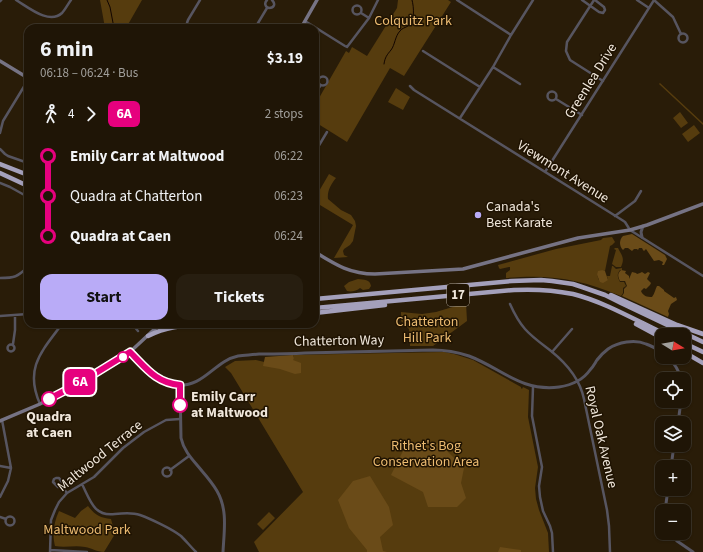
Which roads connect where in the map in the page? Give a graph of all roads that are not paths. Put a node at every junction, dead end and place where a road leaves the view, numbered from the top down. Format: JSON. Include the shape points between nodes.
{"nodes":[{"id":1,"x":16,"y":0,"type":"edge"},
{"id":2,"x":70,"y":0,"type":"edge"},
{"id":3,"x":200,"y":0,"type":"edge"},
{"id":4,"x":267,"y":0,"type":"edge"},
{"id":5,"x":272,"y":0,"type":"edge"},
{"id":6,"x":317,"y":0,"type":"edge"},
{"id":7,"x":378,"y":0,"type":"edge"},
{"id":8,"x":457,"y":0,"type":"edge"},
{"id":9,"x":534,"y":0,"type":"edge"},
{"id":10,"x":582,"y":0,"type":"edge"},
{"id":11,"x":595,"y":0,"type":"edge"},
{"id":12,"x":637,"y":0,"type":"edge"},
{"id":13,"x":654,"y":0,"type":"edge"},
{"id":14,"x":590,"y":6,"type":"junction"},
{"id":15,"x":268,"y":8,"type":"junction"},
{"id":16,"x":649,"y":8,"type":"junction"},
{"id":17,"x":361,"y":13,"type":"dead end"},
{"id":18,"x":369,"y":18,"type":"junction"},
{"id":19,"x":305,"y":21,"type":"junction"},
{"id":20,"x":187,"y":24,"type":"edge"},
{"id":21,"x":258,"y":24,"type":"edge"},
{"id":22,"x":303,"y":24,"type":"edge"},
{"id":23,"x":310,"y":24,"type":"edge"},
{"id":24,"x":319,"y":30,"type":"edge"},
{"id":25,"x":681,"y":34,"type":"dead end"},
{"id":26,"x":512,"y":35,"type":"junction"},
{"id":27,"x":423,"y":51,"type":"dead end"},
{"id":28,"x":0,"y":61,"type":"edge"},
{"id":29,"x":493,"y":67,"type":"junction"},
{"id":30,"x":24,"y":76,"type":"edge"},
{"id":31,"x":603,"y":81,"type":"junction"},
{"id":32,"x":520,"y":84,"type":"dead end"},
{"id":33,"x":321,"y":85,"type":"dead end"},
{"id":34,"x":24,"y":86,"type":"edge"},
{"id":35,"x":410,"y":86,"type":"dead end"},
{"id":36,"x":480,"y":87,"type":"junction"},
{"id":37,"x":319,"y":88,"type":"edge"},
{"id":38,"x":556,"y":99,"type":"dead end"},
{"id":39,"x":582,"y":115,"type":"junction"},
{"id":40,"x":460,"y":118,"type":"junction"},
{"id":41,"x":327,"y":132,"type":"dead end"},
{"id":42,"x":0,"y":133,"type":"edge"},
{"id":43,"x":319,"y":145,"type":"edge"},
{"id":44,"x":0,"y":148,"type":"edge"},
{"id":45,"x":24,"y":162,"type":"edge"},
{"id":46,"x":2,"y":164,"type":"edge"},
{"id":47,"x":0,"y":172,"type":"edge"},
{"id":48,"x":545,"y":172,"type":"junction"},
{"id":49,"x":24,"y":173,"type":"edge"},
{"id":50,"x":0,"y":183,"type":"edge"},
{"id":51,"x":24,"y":184,"type":"edge"},
{"id":52,"x":641,"y":191,"type":"dead end"},
{"id":53,"x":24,"y":195,"type":"edge"},
{"id":54,"x":703,"y":204,"type":"edge"},
{"id":55,"x":614,"y":216,"type":"junction"},
{"id":56,"x":643,"y":226,"type":"junction"},
{"id":57,"x":630,"y":230,"type":"junction"},
{"id":58,"x":642,"y":238,"type":"junction"},
{"id":59,"x":319,"y":254,"type":"edge"},
{"id":60,"x":24,"y":270,"type":"edge"},
{"id":61,"x":703,"y":276,"type":"edge"},
{"id":62,"x":0,"y":278,"type":"edge"},
{"id":63,"x":552,"y":281,"type":"junction"},
{"id":64,"x":442,"y":296,"type":"junction"},
{"id":65,"x":319,"y":299,"type":"edge"},
{"id":66,"x":600,"y":303,"type":"junction"},
{"id":67,"x":510,"y":304,"type":"dead end"},
{"id":68,"x":319,"y":308,"type":"edge"},
{"id":69,"x":319,"y":313,"type":"edge"},
{"id":70,"x":24,"y":314,"type":"edge"},
{"id":71,"x":15,"y":315,"type":"junction"},
{"id":72,"x":0,"y":316,"type":"edge"},
{"id":73,"x":58,"y":328,"type":"edge"},
{"id":74,"x":135,"y":328,"type":"edge"},
{"id":75,"x":156,"y":328,"type":"edge"},
{"id":76,"x":167,"y":328,"type":"edge"},
{"id":77,"x":572,"y":329,"type":"dead end"},
{"id":78,"x":655,"y":329,"type":"edge"},
{"id":79,"x":138,"y":331,"type":"dead end"},
{"id":80,"x":655,"y":334,"type":"edge"},
{"id":81,"x":703,"y":334,"type":"edge"},
{"id":82,"x":148,"y":336,"type":"junction"},
{"id":83,"x":703,"y":342,"type":"edge"},
{"id":84,"x":13,"y":344,"type":"dead end"},
{"id":85,"x":691,"y":346,"type":"edge"},
{"id":86,"x":655,"y":348,"type":"edge"},
{"id":87,"x":130,"y":352,"type":"junction"},
{"id":88,"x":552,"y":352,"type":"junction"},
{"id":89,"x":703,"y":352,"type":"edge"},
{"id":90,"x":691,"y":356,"type":"edge"},
{"id":91,"x":703,"y":363,"type":"edge"},
{"id":92,"x":577,"y":381,"type":"junction"},
{"id":93,"x":180,"y":385,"type":"junction"},
{"id":94,"x":533,"y":387,"type":"junction"},
{"id":95,"x":40,"y":404,"type":"junction"},
{"id":96,"x":180,"y":419,"type":"junction"},
{"id":97,"x":1,"y":420,"type":"edge"},
{"id":98,"x":189,"y":456,"type":"junction"},
{"id":99,"x":0,"y":466,"type":"edge"},
{"id":100,"x":11,"y":468,"type":"junction"},
{"id":101,"x":170,"y":470,"type":"dead end"},
{"id":102,"x":82,"y":484,"type":"junction"},
{"id":103,"x":62,"y":487,"type":"dead end"},
{"id":104,"x":67,"y":493,"type":"junction"},
{"id":105,"x":0,"y":497,"type":"edge"},
{"id":106,"x":0,"y":517,"type":"edge"},
{"id":107,"x":6,"y":519,"type":"dead end"},
{"id":108,"x":677,"y":540,"type":"edge"},
{"id":109,"x":50,"y":551,"type":"edge"},
{"id":110,"x":87,"y":552,"type":"edge"},
{"id":111,"x":196,"y":552,"type":"edge"},
{"id":112,"x":223,"y":552,"type":"edge"},
{"id":113,"x":553,"y":552,"type":"edge"},
{"id":114,"x":610,"y":552,"type":"edge"},
{"id":115,"x":693,"y":552,"type":"edge"}],
"edges":[{"from":1,"to":2,"type":"street","via":[[43,16],[52,18],[62,13]]},
{"from":3,"to":20,"type":"street"},
{"from":4,"to":15,"type":"street","via":[[265,5]]},
{"from":5,"to":15,"type":"street","via":[[274,5]]},
{"from":6,"to":19,"type":"main road"},
{"from":7,"to":18,"type":"street"},
{"from":8,"to":26,"type":"street"},
{"from":9,"to":26,"type":"street"},
{"from":10,"to":14,"type":"street"},
{"from":11,"to":14,"type":"street"},
{"from":11,"to":14,"type":"street","via":[[604,7],[603,13]]},
{"from":12,"to":16,"type":"street"},
{"from":13,"to":16,"type":"street","name":"Greenlea Drive"},
{"from":13,"to":25,"type":"street","via":[[673,17]]},
{"from":14,"to":31,"type":"street","via":[[567,42],[566,51],[570,60]]},
{"from":15,"to":21,"type":"street"},
{"from":16,"to":31,"type":"street","name":"Greenlea Drive"},
{"from":17,"to":18,"type":"street"},
{"from":18,"to":24,"type":"street","via":[[347,47]]},
{"from":19,"to":22,"type":"main road"},
{"from":19,"to":23,"type":"street"},
{"from":26,"to":29,"type":"street"},
{"from":27,"to":36,"type":"street"},
{"from":28,"to":30,"type":"main road"},
{"from":29,"to":32,"type":"street"},
{"from":29,"to":36,"type":"street"},
{"from":31,"to":39,"type":"street","name":"Greenlea Drive"},
{"from":33,"to":37,"type":"street"},
{"from":34,"to":42,"type":"street"},
{"from":35,"to":40,"type":"street","name":"Viewmont Avenue"},
{"from":36,"to":40,"type":"street"},
{"from":38,"to":39,"type":"street"},
{"from":39,"to":48,"type":"street","name":"Greenlea Drive"},
{"from":40,"to":48,"type":"street","name":"Viewmont Avenue"},
{"from":41,"to":43,"type":"street"},
{"from":44,"to":45,"type":"street","via":[[8,156]]},
{"from":46,"to":49,"type":"highway"},
{"from":47,"to":51,"type":"highway"},
{"from":48,"to":55,"type":"street","name":"Viewmont Avenue"},
{"from":50,"to":53,"type":"street"},
{"from":52,"to":55,"type":"street","via":[[635,201]]},
{"from":54,"to":56,"type":"main road"},
{"from":55,"to":57,"type":"street","name":"Viewmont Avenue","via":[[625,222]]},
{"from":56,"to":57,"type":"main road"},
{"from":56,"to":58,"type":"street"},
{"from":57,"to":58,"type":"street","name":"Viewmont Avenue"},
{"from":57,"to":59,"type":"main road","via":[[578,238],[459,269],[362,273],[338,266]]},
{"from":58,"to":61,"type":"street","name":"Viewmont Avenue"},
{"from":60,"to":62,"type":"street","via":[[17,276]]},
{"from":63,"to":65,"type":"highway","number":"17","via":[[512,281]]},
{"from":63,"to":81,"type":"highway","via":[[561,280],[596,289]]},
{"from":63,"to":83,"type":"highway","number":"17","via":[[572,284],[605,295]]},
{"from":64,"to":66,"type":"highway","number":"17","via":[[540,289],[574,294]]},
{"from":64,"to":68,"type":"highway","number":"17"},
{"from":64,"to":69,"type":"highway"},
{"from":66,"to":78,"type":"highway","number":"17"},
{"from":66,"to":80,"type":"highway"},
{"from":67,"to":88,"type":"street","name":"Royal Oak Avenue","via":[[516,318],[525,329]]},
{"from":70,"to":71,"type":"street"},
{"from":71,"to":72,"type":"street"},
{"from":71,"to":84,"type":"street"},
{"from":73,"to":95,"type":"street","via":[[42,351],[34,371],[36,395]]},
{"from":74,"to":79,"type":"street"},
{"from":75,"to":82,"type":"main road"},
{"from":76,"to":82,"type":"highway"},
{"from":77,"to":88,"type":"street"},
{"from":82,"to":87,"type":"main road"},
{"from":85,"to":89,"type":"highway"},
{"from":86,"to":92,"type":"street","name":"Chatterton Way","via":[[645,343],[633,342],[615,345]]},
{"from":87,"to":93,"type":"street","name":"Chatterton Way","via":[[159,379]]},
{"from":87,"to":95,"type":"main road"},
{"from":88,"to":92,"type":"street","name":"Royal Oak Avenue","via":[[562,360]]},
{"from":90,"to":91,"type":"highway"},
{"from":92,"to":94,"type":"street","name":"Chatterton Way","via":[[560,387]]},
{"from":92,"to":114,"type":"street","name":"Royal Oak Avenue","via":[[584,399],[606,502]]},
{"from":93,"to":94,"type":"street","name":"Chatterton Way","via":[[192,384],[238,356],[433,350],[469,356]]},
{"from":93,"to":96,"type":"street"},
{"from":94,"to":113,"type":"street","via":[[532,416],[542,467],[540,498],[552,534]]},
{"from":95,"to":97,"type":"main road"},
{"from":96,"to":98,"type":"street","via":[[181,438]]},
{"from":96,"to":102,"type":"street","name":"Maltwood Terrace","via":[[166,420],[144,432],[123,448],[94,477]]},
{"from":97,"to":100,"type":"street"},
{"from":98,"to":101,"type":"street"},
{"from":98,"to":112,"type":"street","via":[[214,486],[222,501],[225,517]]},
{"from":99,"to":100,"type":"street"},
{"from":100,"to":105,"type":"street"},
{"from":102,"to":104,"type":"street","name":"Maltwood Terrace"},
{"from":102,"to":111,"type":"street","via":[[97,510],[113,515],[139,514],[180,536]]},
{"from":103,"to":104,"type":"street"},
{"from":104,"to":109,"type":"street","name":"Maltwood Terrace","via":[[51,520]]},
{"from":106,"to":107,"type":"street"},
{"from":108,"to":115,"type":"street"},
{"from":109,"to":110,"type":"street"}]}
